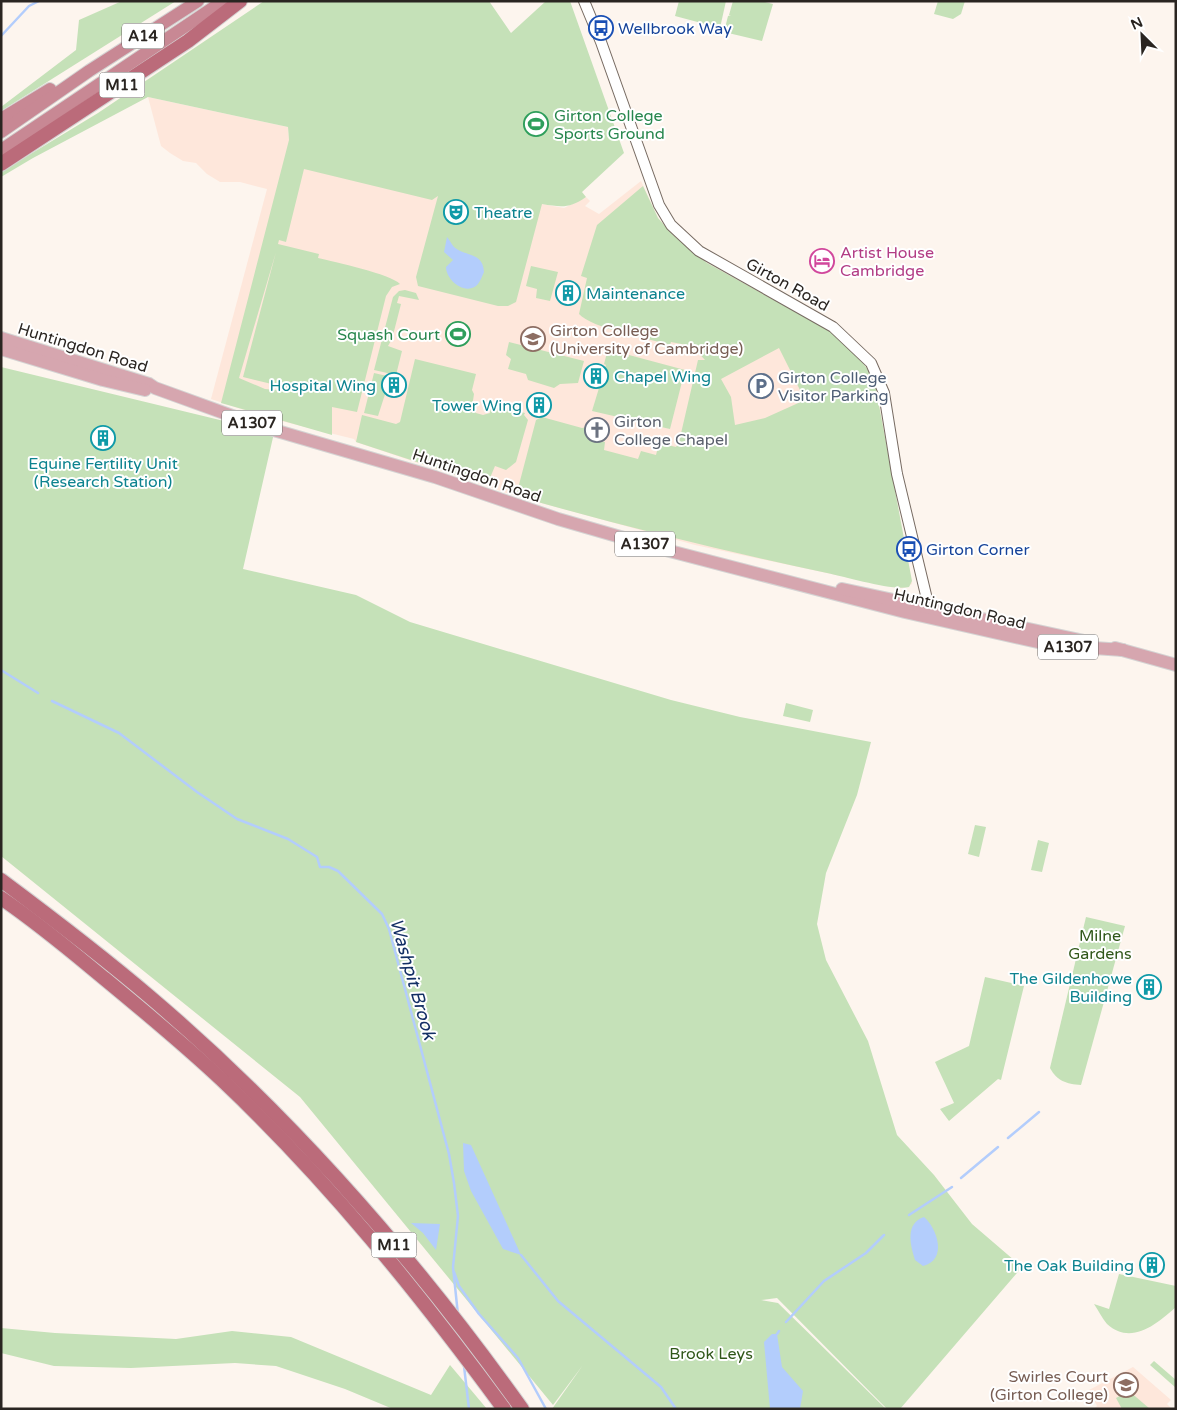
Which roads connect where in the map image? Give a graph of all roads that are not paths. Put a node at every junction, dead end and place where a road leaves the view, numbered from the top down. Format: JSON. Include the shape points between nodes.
{"nodes":[{"id":1,"x":198,"y":1,"type":"edge"},
{"id":2,"x":222,"y":1,"type":"edge"},
{"id":3,"x":240,"y":1,"type":"edge"},
{"id":4,"x":584,"y":1,"type":"edge"},
{"id":5,"x":89,"y":72,"type":"junction"},
{"id":6,"x":1,"y":119,"type":"edge"},
{"id":7,"x":1,"y":132,"type":"edge"},
{"id":8,"x":1,"y":150,"type":"edge"},
{"id":9,"x":1,"y":164,"type":"edge"},
{"id":10,"x":1,"y":338,"type":"edge"},
{"id":11,"x":1,"y":349,"type":"edge"},
{"id":12,"x":85,"y":369,"type":"junction"},
{"id":13,"x":923,"y":611,"type":"junction"},
{"id":14,"x":1176,"y":665,"type":"edge"},
{"id":15,"x":1,"y":880,"type":"edge"},
{"id":16,"x":1,"y":898,"type":"edge"},
{"id":17,"x":504,"y":1409,"type":"edge"},
{"id":18,"x":522,"y":1409,"type":"edge"}],
"edges":[{"from":1,"to":5,"type":"highway","number":"A14"},
{"from":2,"to":8,"type":"highway","number":"A14"},
{"from":3,"to":9,"type":"highway","number":"M11","via":[[188,41]]},
{"from":4,"to":13,"type":"street","name":"Girton Road","via":[[659,205],[671,224],[699,251],[833,327],[871,363],[884,393],[902,498],[926,595]]},
{"from":5,"to":6,"type":"highway","number":"A14","via":[[53,87]]},
{"from":5,"to":7,"type":"highway","number":"A14"},
{"from":10,"to":12,"type":"main road","name":"Huntingdon Road","number":"A1307"},
{"from":11,"to":12,"type":"main road","name":"Huntingdon Road","number":"A1307"},
{"from":12,"to":13,"type":"main road","name":"Huntingdon Road","number":"A1307","via":[[146,390],[155,388],[260,426],[435,477],[565,521],[792,581],[861,591]]},
{"from":13,"to":14,"type":"main road","name":"Huntingdon Road","number":"A1307","via":[[1051,645],[1123,650]]},
{"from":15,"to":18,"type":"highway","number":"M11","via":[[151,998],[253,1092],[354,1199],[468,1334]]},
{"from":16,"to":17,"type":"highway","number":"M11","via":[[144,1011],[251,1110],[350,1215],[448,1332]]}]}
